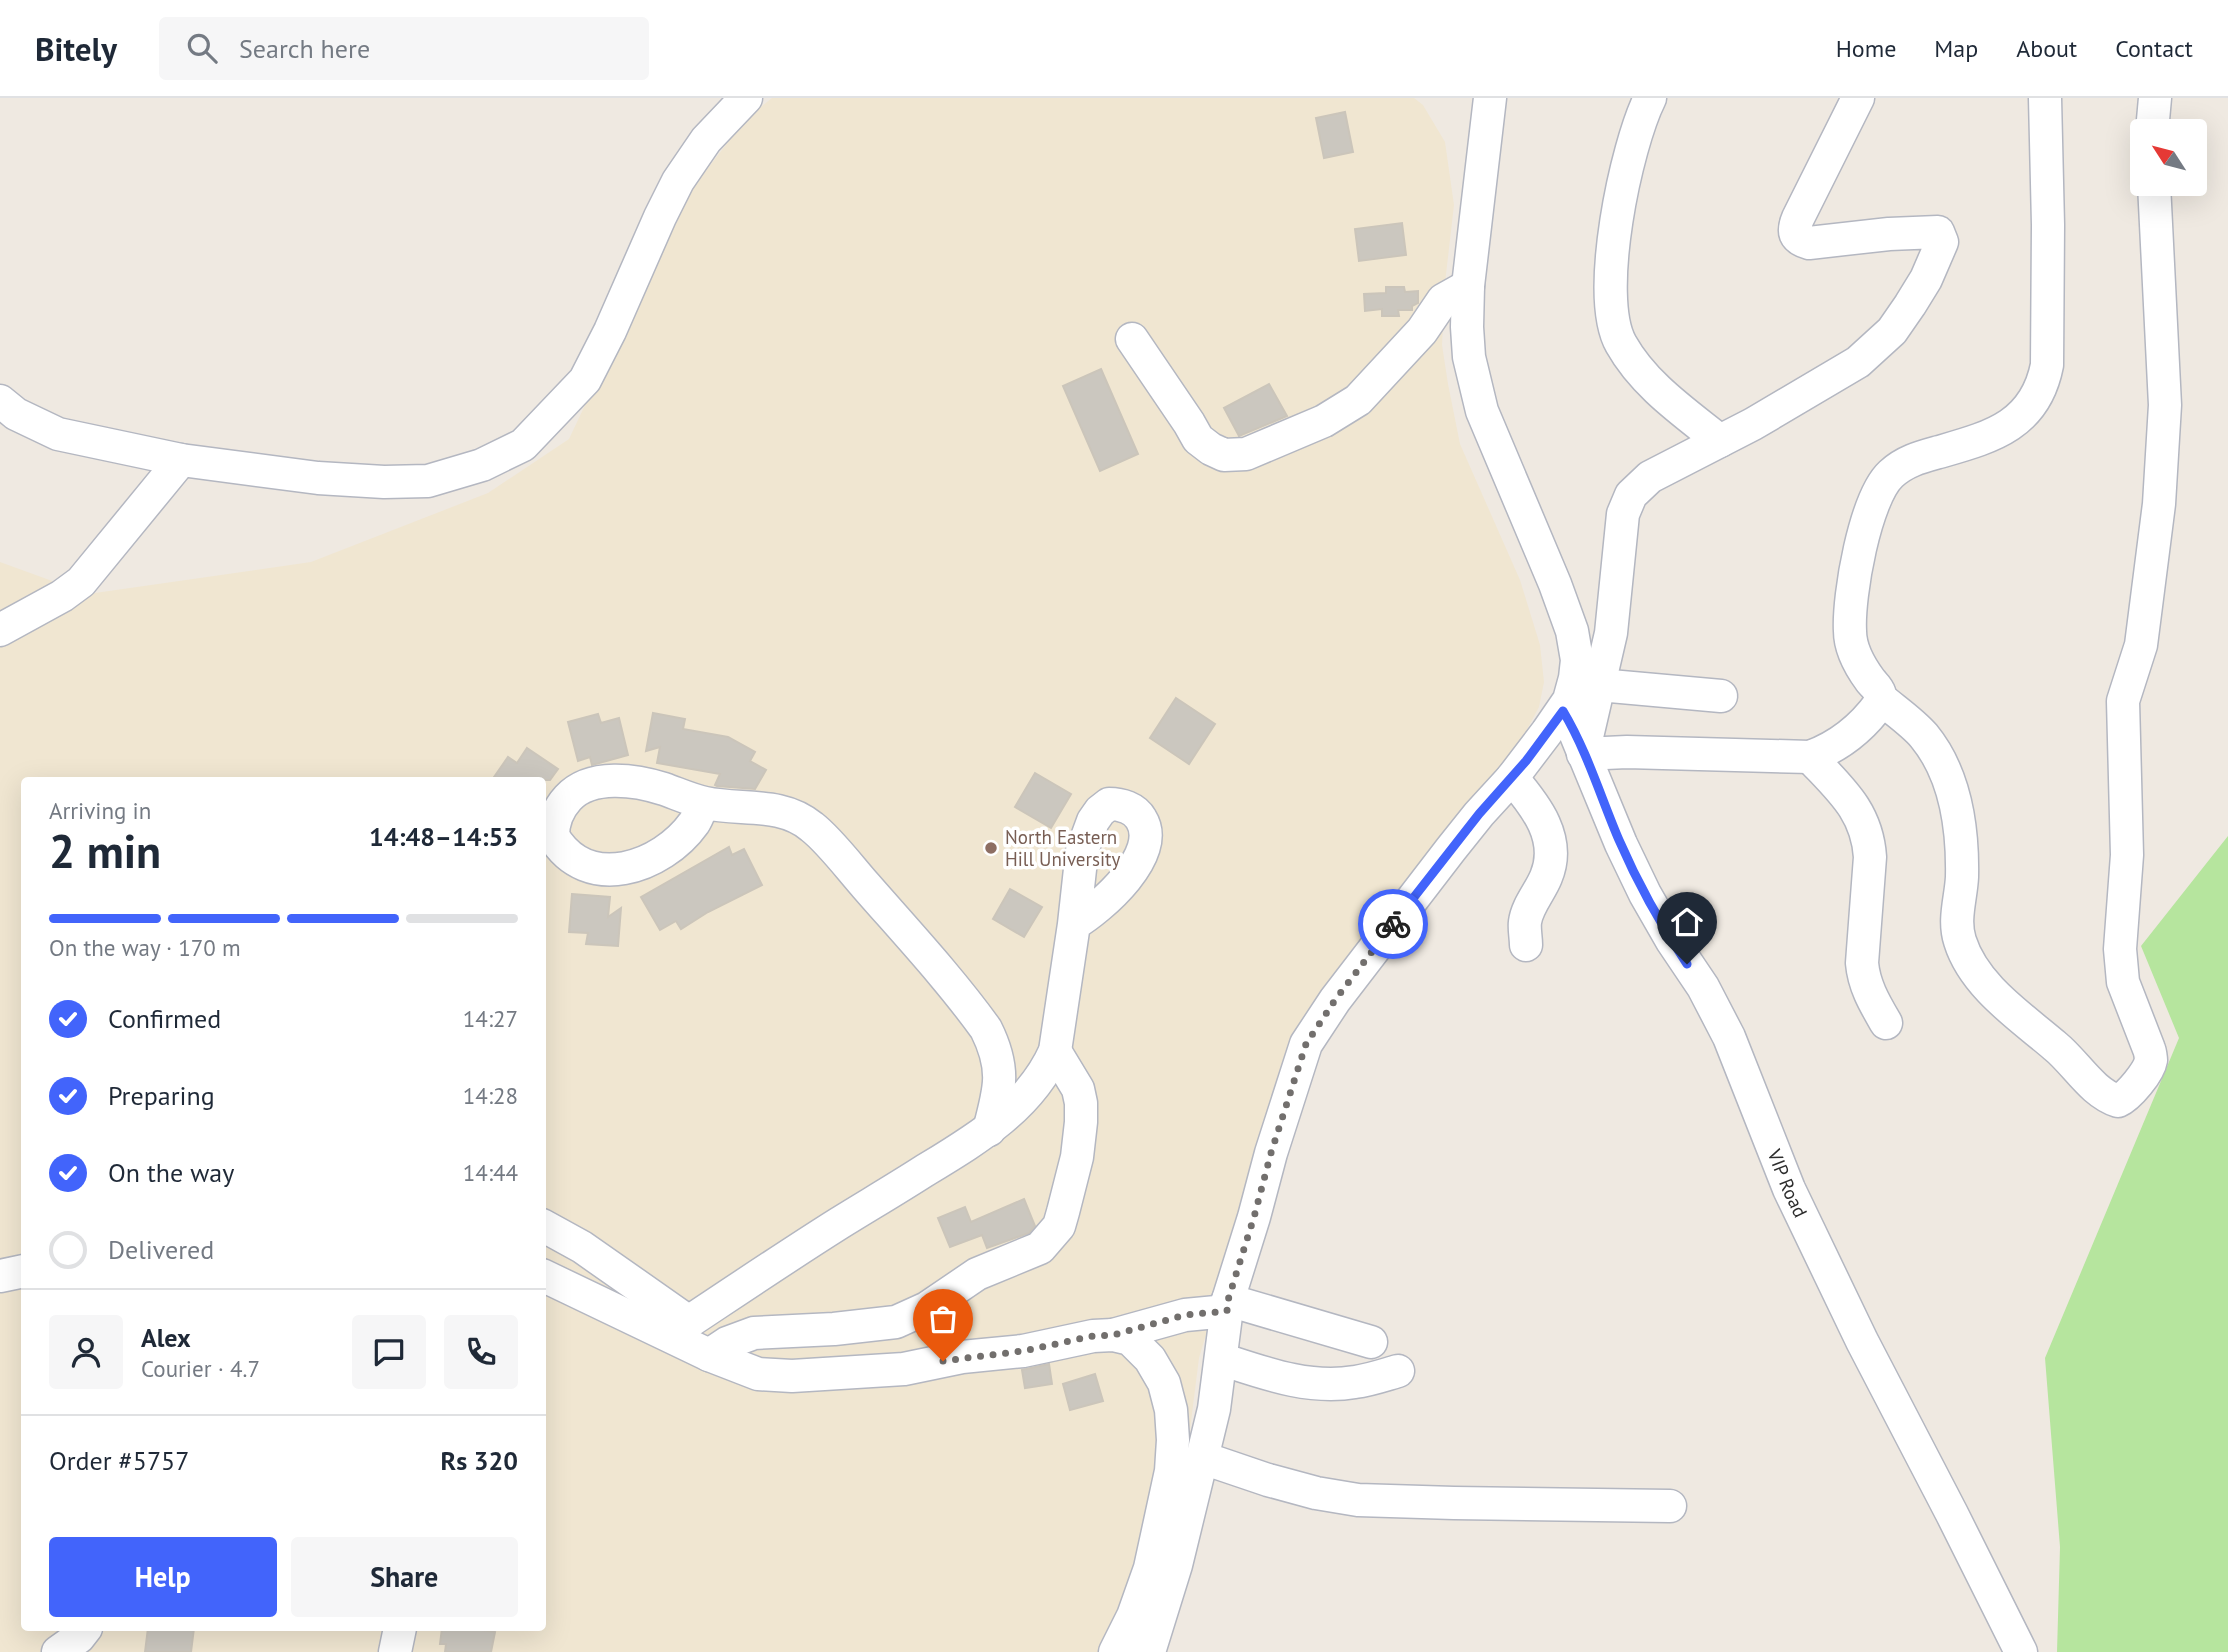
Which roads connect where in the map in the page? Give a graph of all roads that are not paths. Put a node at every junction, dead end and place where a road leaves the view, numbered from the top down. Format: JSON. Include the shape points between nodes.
{"nodes":[{"id":1,"x":746,"y":98,"type":"edge"},
{"id":2,"x":1490,"y":98,"type":"edge"},
{"id":3,"x":1650,"y":98,"type":"edge"},
{"id":4,"x":1858,"y":98,"type":"edge"},
{"id":5,"x":2045,"y":98,"type":"edge"},
{"id":6,"x":2155,"y":98,"type":"edge"},
{"id":7,"x":2153,"y":119,"type":"edge"},
{"id":8,"x":2155,"y":196,"type":"edge"},
{"id":9,"x":1468,"y":286,"type":"junction"},
{"id":10,"x":1132,"y":339,"type":"dead end"},
{"id":11,"x":0,"y":401,"type":"edge"},
{"id":12,"x":1720,"y":441,"type":"junction"},
{"id":13,"x":181,"y":460,"type":"junction"},
{"id":14,"x":0,"y":630,"type":"edge"},
{"id":15,"x":1599,"y":685,"type":"junction"},
{"id":16,"x":1721,"y":696,"type":"dead end"},
{"id":17,"x":1880,"y":698,"type":"junction"},
{"id":18,"x":1563,"y":711,"type":"junction"},
{"id":19,"x":1583,"y":754,"type":"junction"},
{"id":20,"x":1810,"y":757,"type":"junction"},
{"id":21,"x":1512,"y":778,"type":"junction"},
{"id":22,"x":703,"y":803,"type":"dead end"},
{"id":23,"x":1074,"y":924,"type":"dead end"},
{"id":24,"x":1526,"y":944,"type":"dead end"},
{"id":25,"x":1886,"y":1023,"type":"dead end"},
{"id":26,"x":1055,"y":1051,"type":"junction"},
{"id":27,"x":989,"y":1130,"type":"junction"},
{"id":28,"x":546,"y":1227,"type":"edge"},
{"id":29,"x":21,"y":1272,"type":"edge"},
{"id":30,"x":0,"y":1276,"type":"edge"},
{"id":31,"x":546,"y":1277,"type":"edge"},
{"id":32,"x":1227,"y":1305,"type":"junction"},
{"id":33,"x":679,"y":1329,"type":"junction"},
{"id":34,"x":1113,"y":1335,"type":"junction"},
{"id":35,"x":1371,"y":1342,"type":"dead end"},
{"id":36,"x":709,"y":1355,"type":"junction"},
{"id":37,"x":1221,"y":1359,"type":"junction"},
{"id":38,"x":1398,"y":1371,"type":"dead end"},
{"id":39,"x":1203,"y":1458,"type":"junction"},
{"id":40,"x":1670,"y":1506,"type":"dead end"},
{"id":41,"x":84,"y":1631,"type":"edge"},
{"id":42,"x":400,"y":1631,"type":"edge"},
{"id":43,"x":61,"y":1651,"type":"edge"},
{"id":44,"x":396,"y":1652,"type":"edge"},
{"id":45,"x":1115,"y":1652,"type":"edge"},
{"id":46,"x":1149,"y":1652,"type":"edge"},
{"id":47,"x":2021,"y":1652,"type":"edge"}],
"edges":[{"from":1,"to":13,"type":"street","via":[[706,140],[678,181],[585,380],[523,445],[482,465],[428,481],[318,478]]},
{"from":2,"to":9,"type":"street"},
{"from":3,"to":12,"type":"street","via":[[1637,129],[1613,240],[1613,321],[1619,341],[1639,371]]},
{"from":4,"to":12,"type":"street","via":[[1798,218],[1795,235],[1809,243],[1938,232],[1942,242],[1927,279],[1892,331],[1858,362]]},
{"from":5,"to":17,"type":"street","via":[[2048,225],[2043,384],[2014,423],[1982,440],[1912,459],[1888,475],[1874,499],[1854,581],[1850,635],[1854,654]]},
{"from":6,"to":7,"type":"street"},
{"from":8,"to":17,"type":"street","via":[[2165,405],[2159,504],[2141,645],[2123,701],[2127,855],[2120,949],[2123,982],[2151,1059],[2126,1098],[2105,1097],[2066,1055],[1998,998],[1971,966],[1959,940],[1957,922],[1962,846],[1955,800],[1933,748]]},
{"from":9,"to":10,"type":"street","via":[[1443,300],[1422,331],[1358,400],[1324,421],[1246,454],[1224,455],[1198,439]]},
{"from":9,"to":18,"type":"street","via":[[1469,357],[1482,411],[1572,631],[1575,678]]},
{"from":11,"to":13,"type":"street","via":[[16,415],[58,434]]},
{"from":12,"to":15,"type":"street","via":[[1650,477],[1631,495],[1623,514],[1611,633]]},
{"from":13,"to":14,"type":"street","via":[[80,583]]},
{"from":15,"to":16,"type":"street"},
{"from":15,"to":19,"type":"street"},
{"from":17,"to":20,"type":"street","via":[[1857,731]]},
{"from":18,"to":19,"type":"street","name":"VIP Road"},
{"from":18,"to":21,"type":"street"},
{"from":19,"to":20,"type":"street"},
{"from":19,"to":47,"type":"street","name":"VIP Road","via":[[1644,894],[1729,1037],[1801,1214]]},
{"from":20,"to":25,"type":"street","via":[[1850,799],[1869,840],[1863,975]]},
{"from":21,"to":24,"type":"street","via":[[1540,812],[1550,848],[1550,865],[1525,922]]},
{"from":21,"to":32,"type":"street","via":[[1444,859],[1306,1044]]},
{"from":22,"to":27,"type":"street","via":[[794,815],[813,827],[876,898],[976,1016],[993,1044],[1000,1069],[999,1091]]},
{"from":23,"to":26,"type":"street"},
{"from":26,"to":27,"type":"street","via":[[1034,1087]]},
{"from":26,"to":36,"type":"street","via":[[1078,1089],[1081,1122],[1059,1226],[1041,1248],[977,1274],[927,1308],[896,1322],[754,1333]]},
{"from":27,"to":33,"type":"street"},
{"from":28,"to":33,"type":"street","via":[[582,1247]]},
{"from":29,"to":30,"type":"street"},
{"from":31,"to":33,"type":"street"},
{"from":32,"to":34,"type":"street"},
{"from":32,"to":35,"type":"street"},
{"from":32,"to":37,"type":"street"},
{"from":33,"to":36,"type":"street"},
{"from":34,"to":36,"type":"street","via":[[904,1369],[792,1376],[758,1374]]},
{"from":34,"to":45,"type":"street","via":[[1130,1339],[1157,1370],[1171,1410],[1173,1440],[1171,1471],[1150,1568]]},
{"from":37,"to":38,"type":"street","via":[[1296,1382],[1355,1382]]},
{"from":37,"to":39,"type":"street"},
{"from":39,"to":40,"type":"street","via":[[1268,1480],[1358,1500]]},
{"from":39,"to":46,"type":"street"},
{"from":41,"to":43,"type":"street"},
{"from":42,"to":44,"type":"street"}]}
